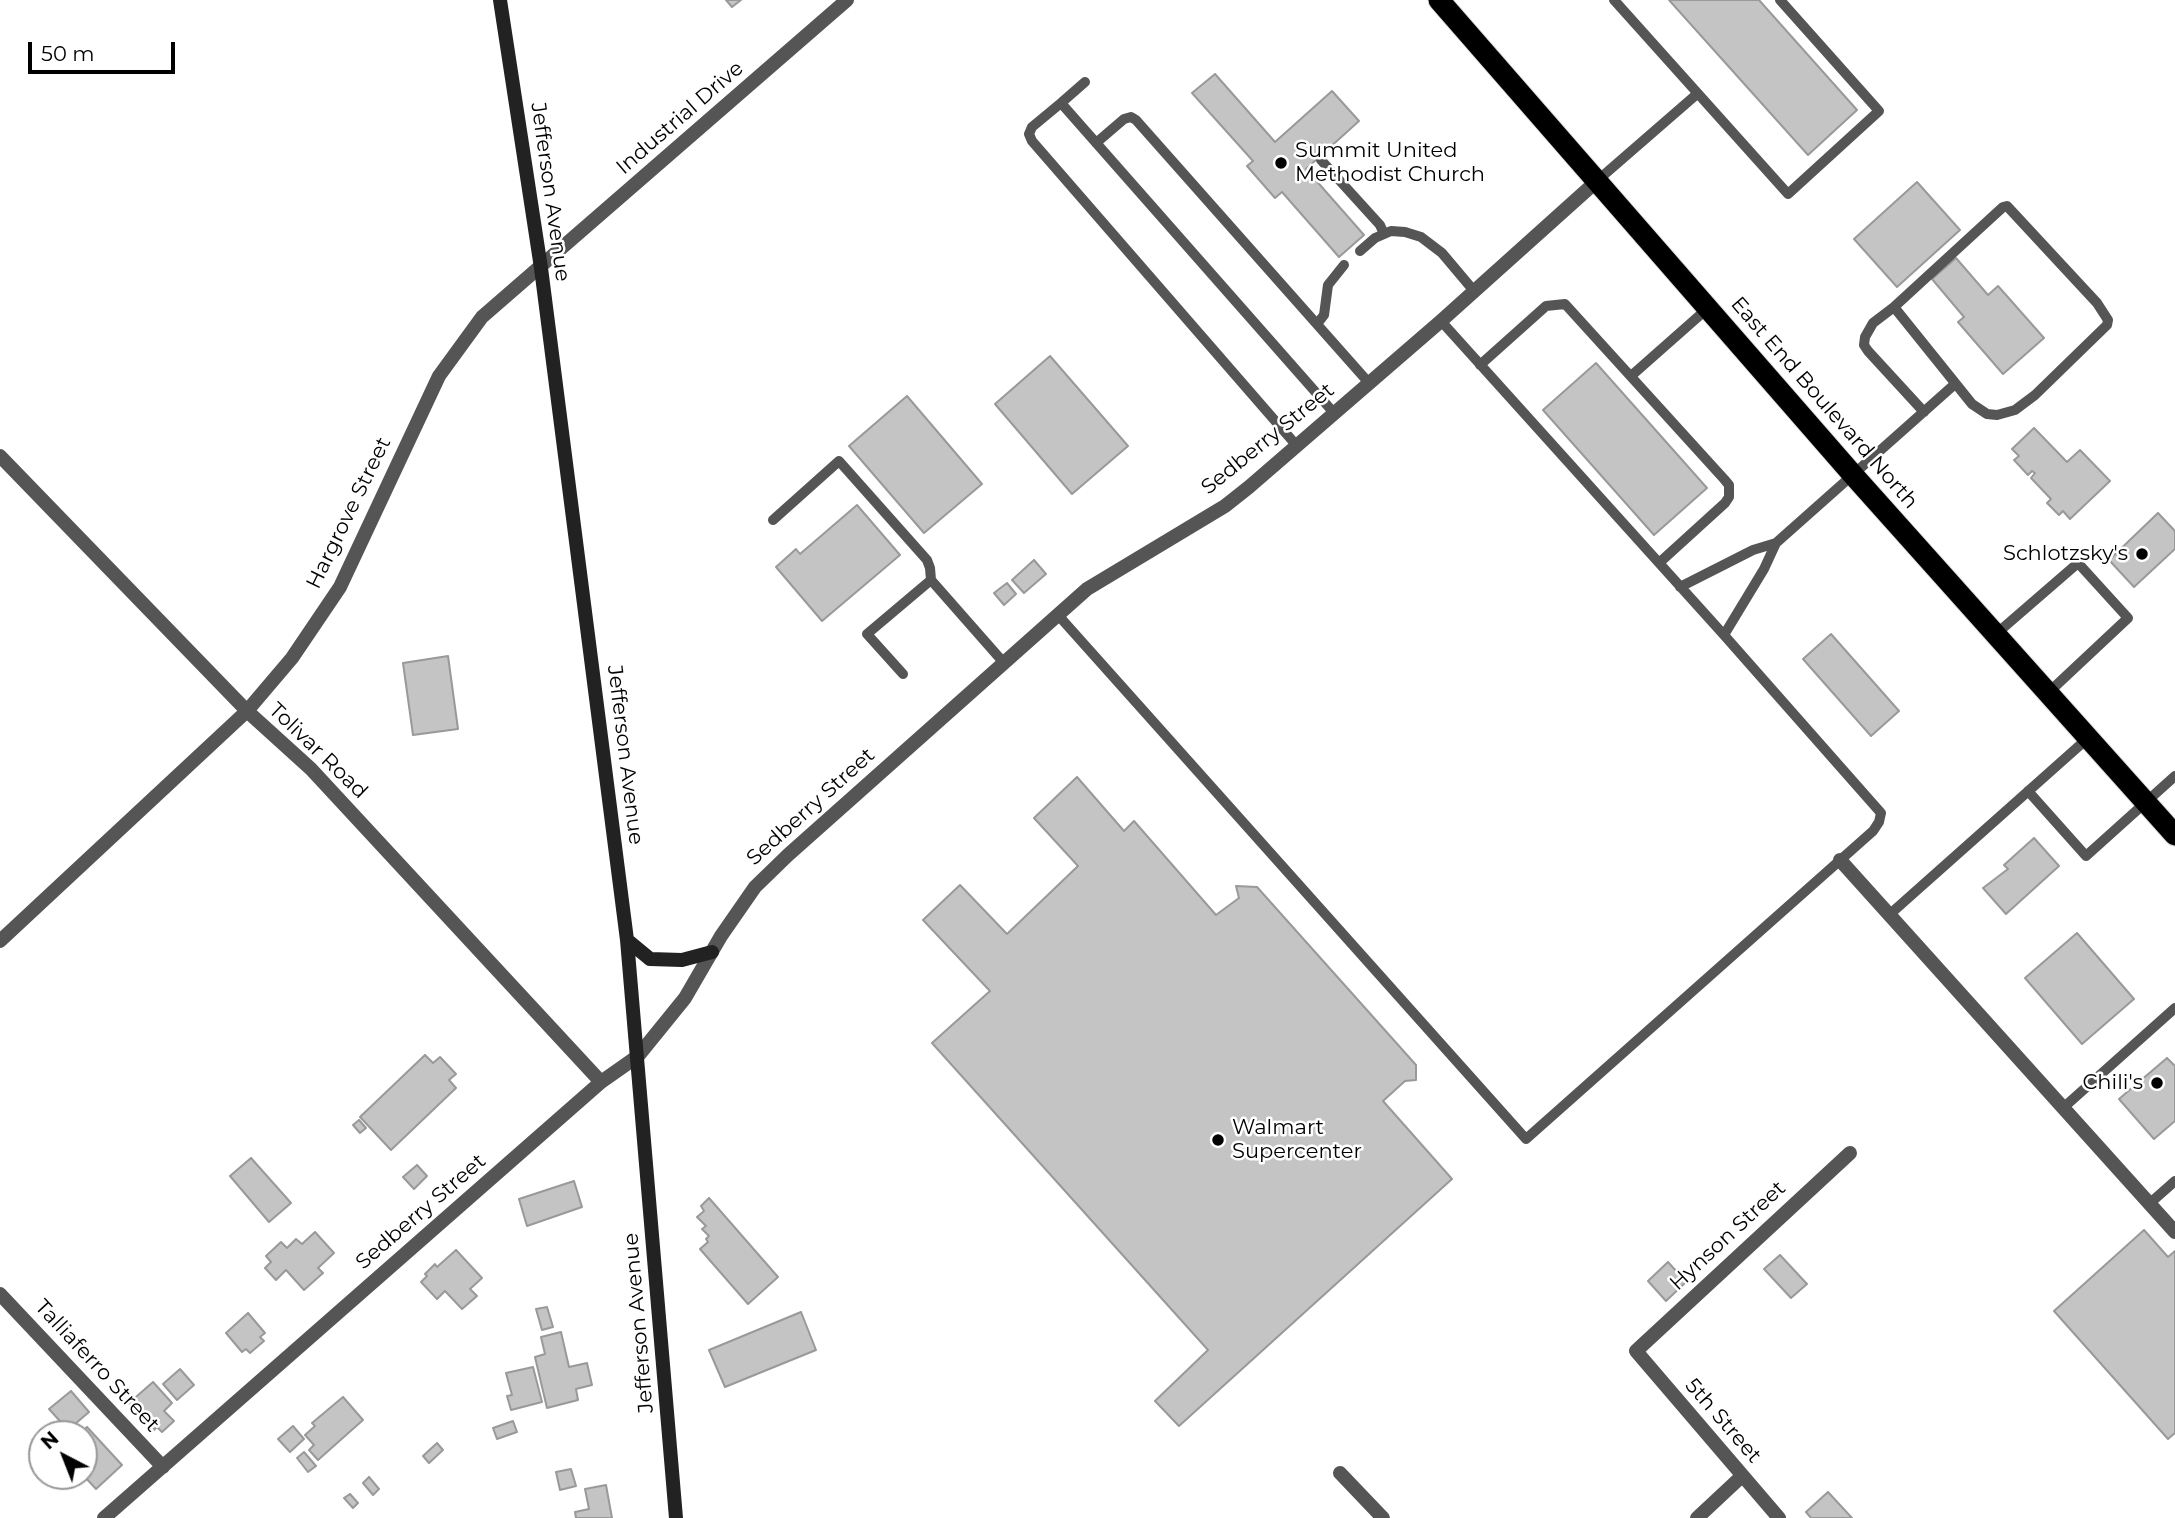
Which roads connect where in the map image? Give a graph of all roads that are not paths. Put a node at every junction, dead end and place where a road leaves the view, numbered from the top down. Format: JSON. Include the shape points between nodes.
{"nodes":[{"id":1,"x":500,"y":0,"type":"edge"},
{"id":2,"x":847,"y":0,"type":"edge"},
{"id":3,"x":1439,"y":0,"type":"edge"},
{"id":4,"x":1614,"y":0,"type":"edge"},
{"id":5,"x":1780,"y":0,"type":"edge"},
{"id":6,"x":1085,"y":82,"type":"dead end"},
{"id":7,"x":1697,"y":94,"type":"junction"},
{"id":8,"x":1061,"y":103,"type":"junction"},
{"id":9,"x":1096,"y":143,"type":"junction"},
{"id":10,"x":1321,"y":160,"type":"dead end"},
{"id":11,"x":1598,"y":180,"type":"junction"},
{"id":12,"x":1384,"y":234,"type":"junction"},
{"id":13,"x":1360,"y":251,"type":"dead end"},
{"id":14,"x":1344,"y":265,"type":"dead end"},
{"id":15,"x":541,"y":268,"type":"junction"},
{"id":16,"x":1474,"y":291,"type":"junction"},
{"id":17,"x":1894,"y":307,"type":"junction"},
{"id":18,"x":1708,"y":308,"type":"junction"},
{"id":19,"x":1441,"y":321,"type":"junction"},
{"id":20,"x":1317,"y":324,"type":"junction"},
{"id":21,"x":1480,"y":365,"type":"junction"},
{"id":22,"x":1631,"y":376,"type":"junction"},
{"id":23,"x":1369,"y":383,"type":"junction"},
{"id":24,"x":1955,"y":384,"type":"junction"},
{"id":25,"x":1924,"y":412,"type":"junction"},
{"id":26,"x":1334,"y":413,"type":"junction"},
{"id":27,"x":1297,"y":446,"type":"junction"},
{"id":28,"x":0,"y":456,"type":"edge"},
{"id":29,"x":1854,"y":476,"type":"junction"},
{"id":30,"x":773,"y":520,"type":"dead end"},
{"id":31,"x":1776,"y":543,"type":"junction"},
{"id":32,"x":1658,"y":563,"type":"junction"},
{"id":33,"x":931,"y":580,"type":"junction"},
{"id":34,"x":1680,"y":587,"type":"junction"},
{"id":35,"x":1058,"y":615,"type":"junction"},
{"id":36,"x":1996,"y":634,"type":"junction"},
{"id":37,"x":1724,"y":635,"type":"junction"},
{"id":38,"x":1004,"y":663,"type":"junction"},
{"id":39,"x":903,"y":674,"type":"dead end"},
{"id":40,"x":2048,"y":693,"type":"junction"},
{"id":41,"x":247,"y":711,"type":"junction"},
{"id":42,"x":2088,"y":738,"type":"junction"},
{"id":43,"x":2175,"y":776,"type":"edge"},
{"id":44,"x":2028,"y":791,"type":"junction"},
{"id":45,"x":2145,"y":802,"type":"junction"},
{"id":46,"x":2175,"y":835,"type":"edge"},
{"id":47,"x":1840,"y":860,"type":"junction"},
{"id":48,"x":1889,"y":915,"type":"junction"},
{"id":49,"x":628,"y":940,"type":"junction"},
{"id":50,"x":0,"y":941,"type":"edge"},
{"id":51,"x":712,"y":952,"type":"junction"},
{"id":52,"x":2175,"y":1008,"type":"edge"},
{"id":53,"x":638,"y":1056,"type":"junction"},
{"id":54,"x":601,"y":1082,"type":"junction"},
{"id":55,"x":2063,"y":1108,"type":"junction"},
{"id":56,"x":1850,"y":1153,"type":"dead end"},
{"id":57,"x":2175,"y":1181,"type":"edge"},
{"id":58,"x":2149,"y":1203,"type":"junction"},
{"id":59,"x":2175,"y":1232,"type":"edge"},
{"id":60,"x":0,"y":1294,"type":"edge"},
{"id":61,"x":1636,"y":1351,"type":"joint"},
{"id":62,"x":163,"y":1467,"type":"junction"},
{"id":63,"x":1340,"y":1473,"type":"dead end"},
{"id":64,"x":1742,"y":1476,"type":"junction"},
{"id":65,"x":104,"y":1518,"type":"edge"},
{"id":66,"x":676,"y":1518,"type":"edge"},
{"id":67,"x":1383,"y":1518,"type":"edge"},
{"id":68,"x":1697,"y":1518,"type":"edge"},
{"id":69,"x":1779,"y":1518,"type":"edge"}],
"edges":[{"from":1,"to":15,"type":"street","name":"Jefferson Avenue"},
{"from":2,"to":15,"type":"street","name":"Industrial Drive"},
{"from":3,"to":11,"type":"highway","name":"East End Boulevard North"},
{"from":4,"to":7,"type":"lane"},
{"from":5,"to":7,"type":"lane","via":[[1879,111],[1788,194]]},
{"from":6,"to":8,"type":"lane"},
{"from":7,"to":11,"type":"lane"},
{"from":8,"to":9,"type":"lane"},
{"from":8,"to":27,"type":"lane","via":[[1032,127],[1032,141]]},
{"from":9,"to":20,"type":"lane","via":[[1124,119],[1136,120]]},
{"from":9,"to":26,"type":"lane"},
{"from":10,"to":12,"type":"lane"},
{"from":11,"to":16,"type":"street","name":"Sedberry Street"},
{"from":11,"to":18,"type":"highway","name":"East End Boulevard North"},
{"from":12,"to":13,"type":"lane"},
{"from":12,"to":16,"type":"lane","via":[[1405,232],[1432,244]]},
{"from":14,"to":20,"type":"lane","via":[[1328,285],[1324,315]]},
{"from":15,"to":41,"type":"street","name":"Hargrove Street","via":[[482,317],[439,376],[340,587],[292,659]]},
{"from":15,"to":49,"type":"street","name":"Jefferson Avenue"},
{"from":16,"to":19,"type":"street","name":"Sedberry Street"},
{"from":17,"to":24,"type":"lane"},
{"from":17,"to":24,"type":"lane","via":[[2007,206],[2106,314],[2107,325],[2035,395],[2005,415],[1980,410]]},
{"from":17,"to":25,"type":"lane","via":[[1873,323],[1864,345]]},
{"from":18,"to":22,"type":"lane"},
{"from":18,"to":29,"type":"highway","name":"East End Boulevard North"},
{"from":19,"to":21,"type":"lane"},
{"from":19,"to":23,"type":"street","name":"Sedberry Street"},
{"from":20,"to":23,"type":"lane"},
{"from":21,"to":22,"type":"lane","via":[[1546,306],[1565,304]]},
{"from":21,"to":32,"type":"lane"},
{"from":22,"to":32,"type":"lane","via":[[1729,485],[1730,497],[1725,503]]},
{"from":23,"to":26,"type":"street","name":"Sedberry Street"},
{"from":24,"to":25,"type":"lane"},
{"from":25,"to":29,"type":"lane"},
{"from":26,"to":27,"type":"street","name":"Sedberry Street"},
{"from":27,"to":35,"type":"street","name":"Sedberry Street","via":[[1225,506],[1103,577]]},
{"from":28,"to":41,"type":"street","name":"Tolivar Road"},
{"from":29,"to":31,"type":"lane"},
{"from":29,"to":36,"type":"highway","name":"East End Boulevard North"},
{"from":30,"to":33,"type":"lane","via":[[839,461],[927,560]]},
{"from":31,"to":34,"type":"lane"},
{"from":31,"to":37,"type":"lane"},
{"from":32,"to":34,"type":"lane"},
{"from":33,"to":38,"type":"lane"},
{"from":33,"to":39,"type":"lane","via":[[867,634]]},
{"from":34,"to":37,"type":"lane"},
{"from":35,"to":38,"type":"street","name":"Sedberry Street"},
{"from":35,"to":47,"type":"lane","via":[[1526,1139]]},
{"from":36,"to":40,"type":"highway","name":"East End Boulevard North"},
{"from":36,"to":40,"type":"lane","via":[[2078,563],[2128,618]]},
{"from":37,"to":47,"type":"lane","via":[[1881,813],[1872,831]]},
{"from":38,"to":51,"type":"street","name":"Sedberry Street","via":[[771,870],[737,911]]},
{"from":40,"to":42,"type":"highway","name":"East End Boulevard North"},
{"from":41,"to":50,"type":"street","name":"Hargrove Street"},
{"from":41,"to":54,"type":"street","name":"Tolivar Road","via":[[311,769]]},
{"from":42,"to":44,"type":"lane"},
{"from":42,"to":45,"type":"highway","name":"East End Boulevard North"},
{"from":43,"to":45,"type":"lane"},
{"from":44,"to":45,"type":"lane","via":[[2086,856]]},
{"from":44,"to":48,"type":"lane"},
{"from":45,"to":46,"type":"highway","name":"East End Boulevard North"},
{"from":47,"to":48,"type":"street"},
{"from":48,"to":55,"type":"street"},
{"from":49,"to":51,"type":"street","via":[[650,959],[682,960]]},
{"from":49,"to":53,"type":"street","name":"Jefferson Avenue"},
{"from":51,"to":53,"type":"street","name":"Sedberry Street","via":[[685,998]]},
{"from":52,"to":55,"type":"lane"},
{"from":53,"to":54,"type":"street","name":"Sedberry Street"},
{"from":53,"to":66,"type":"street","name":"Jefferson Avenue"},
{"from":54,"to":62,"type":"street","name":"Sedberry Street"},
{"from":55,"to":58,"type":"street"},
{"from":56,"to":61,"type":"street","name":"Hynson Street"},
{"from":57,"to":58,"type":"lane"},
{"from":58,"to":59,"type":"street"},
{"from":60,"to":62,"type":"street","name":"Talliaferro Street"},
{"from":61,"to":64,"type":"street","name":"5th Street"},
{"from":62,"to":65,"type":"street","name":"Sedberry Street"},
{"from":63,"to":67,"type":"street"},
{"from":64,"to":68,"type":"street"},
{"from":64,"to":69,"type":"street","name":"5th Street"}]}
